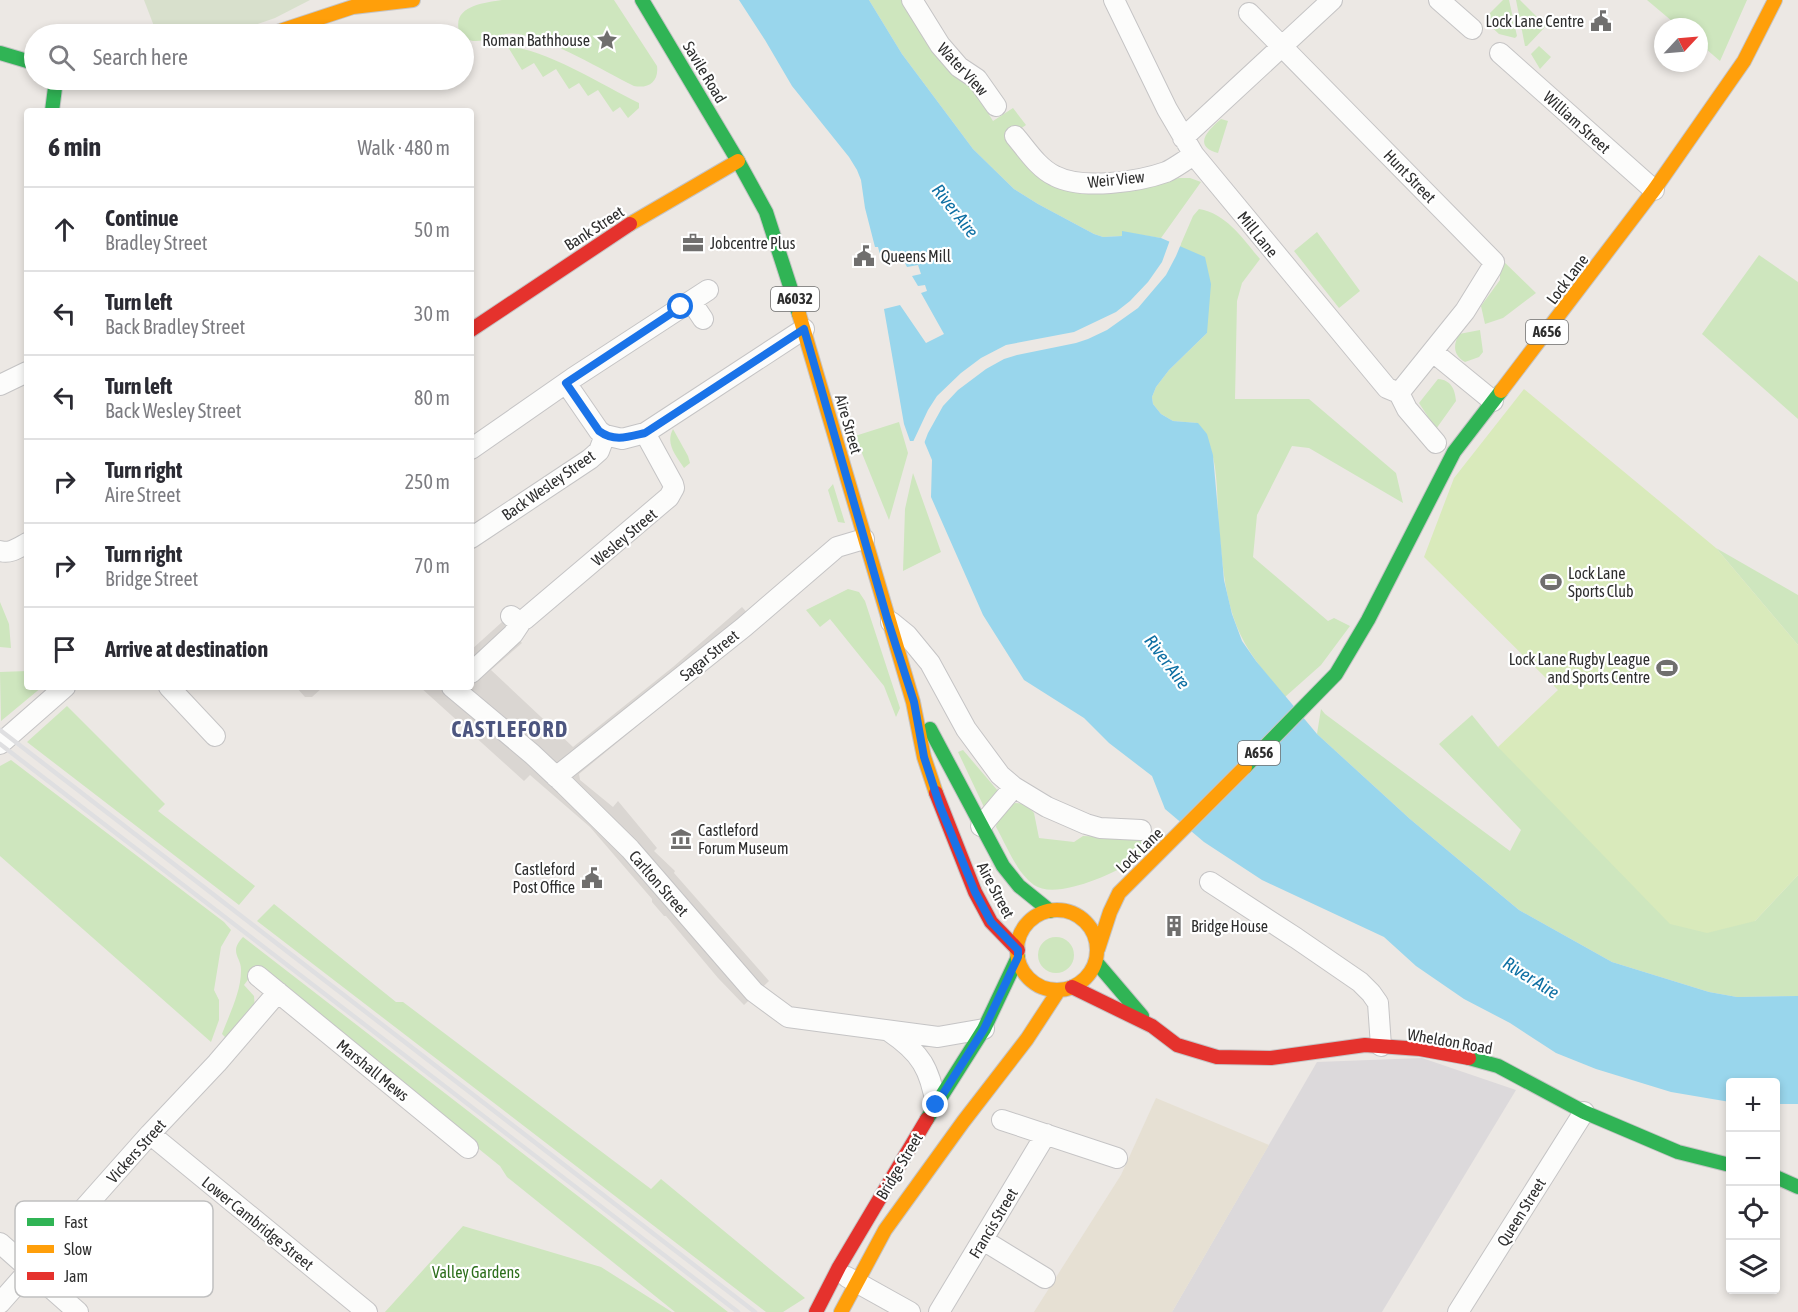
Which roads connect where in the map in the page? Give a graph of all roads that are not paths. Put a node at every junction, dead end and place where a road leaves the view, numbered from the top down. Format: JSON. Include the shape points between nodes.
{"nodes":[{"id":1,"x":374,"y":0,"type":"edge"},
{"id":2,"x":413,"y":0,"type":"edge"},
{"id":3,"x":642,"y":0,"type":"edge"},
{"id":4,"x":912,"y":0,"type":"edge"},
{"id":5,"x":1114,"y":0,"type":"edge"},
{"id":6,"x":1332,"y":0,"type":"edge"},
{"id":7,"x":1439,"y":0,"type":"edge"},
{"id":8,"x":1775,"y":0,"type":"edge"},
{"id":9,"x":350,"y":4,"type":"edge"},
{"id":10,"x":1250,"y":13,"type":"dead end"},
{"id":11,"x":297,"y":24,"type":"edge"},
{"id":12,"x":1472,"y":29,"type":"dead end"},
{"id":13,"x":1283,"y":45,"type":"junction"},
{"id":14,"x":0,"y":53,"type":"edge"},
{"id":15,"x":1500,"y":53,"type":"dead end"},
{"id":16,"x":24,"y":60,"type":"edge"},
{"id":17,"x":55,"y":90,"type":"edge"},
{"id":18,"x":996,"y":106,"type":"dead end"},
{"id":19,"x":52,"y":108,"type":"edge"},
{"id":20,"x":1016,"y":136,"type":"dead end"},
{"id":21,"x":1189,"y":147,"type":"junction"},
{"id":22,"x":738,"y":161,"type":"junction"},
{"id":23,"x":1654,"y":190,"type":"junction"},
{"id":24,"x":708,"y":290,"type":"dead end"},
{"id":25,"x":691,"y":301,"type":"junction"},
{"id":26,"x":703,"y":320,"type":"dead end"},
{"id":27,"x":474,"y":328,"type":"edge"},
{"id":28,"x":804,"y":329,"type":"junction"},
{"id":29,"x":1433,"y":352,"type":"junction"},
{"id":30,"x":24,"y":373,"type":"edge"},
{"id":31,"x":566,"y":383,"type":"junction"},
{"id":32,"x":0,"y":385,"type":"edge"},
{"id":33,"x":1399,"y":393,"type":"junction"},
{"id":34,"x":1493,"y":402,"type":"junction"},
{"id":35,"x":645,"y":433,"type":"junction"},
{"id":36,"x":605,"y":435,"type":"junction"},
{"id":37,"x":1436,"y":443,"type":"dead end"},
{"id":38,"x":474,"y":447,"type":"edge"},
{"id":39,"x":474,"y":536,"type":"edge"},
{"id":40,"x":864,"y":539,"type":"junction"},
{"id":41,"x":24,"y":545,"type":"edge"},
{"id":42,"x":0,"y":550,"type":"edge"},
{"id":43,"x":887,"y":618,"type":"junction"},
{"id":44,"x":474,"y":670,"type":"edge"},
{"id":45,"x":62,"y":690,"type":"edge"},
{"id":46,"x":172,"y":690,"type":"edge"},
{"id":47,"x":456,"y":690,"type":"edge"},
{"id":48,"x":966,"y":729,"type":"junction"},
{"id":49,"x":215,"y":736,"type":"dead end"},
{"id":50,"x":0,"y":744,"type":"edge"},
{"id":51,"x":930,"y":746,"type":"junction"},
{"id":52,"x":556,"y":777,"type":"junction"},
{"id":53,"x":1014,"y":787,"type":"junction"},
{"id":54,"x":981,"y":826,"type":"junction"},
{"id":55,"x":1141,"y":831,"type":"dead end"},
{"id":56,"x":1210,"y":882,"type":"dead end"},
{"id":57,"x":1119,"y":893,"type":"junction"},
{"id":58,"x":1100,"y":899,"type":"dead end"},
{"id":59,"x":1084,"y":904,"type":"dead end"},
{"id":60,"x":1057,"y":910,"type":"junction"},
{"id":61,"x":1018,"y":953,"type":"junction"},
{"id":62,"x":1097,"y":956,"type":"junction"},
{"id":63,"x":258,"y":976,"type":"dead end"},
{"id":64,"x":1065,"y":989,"type":"junction"},
{"id":65,"x":278,"y":992,"type":"junction"},
{"id":66,"x":1152,"y":1026,"type":"junction"},
{"id":67,"x":885,"y":1029,"type":"junction"},
{"id":68,"x":984,"y":1029,"type":"junction"},
{"id":69,"x":1381,"y":1046,"type":"junction"},
{"id":70,"x":936,"y":1105,"type":"junction"},
{"id":71,"x":1584,"y":1112,"type":"junction"},
{"id":72,"x":1002,"y":1120,"type":"dead end"},
{"id":73,"x":150,"y":1134,"type":"junction"},
{"id":74,"x":1046,"y":1134,"type":"junction"},
{"id":75,"x":468,"y":1148,"type":"dead end"},
{"id":76,"x":1118,"y":1158,"type":"dead end"},
{"id":77,"x":1726,"y":1163,"type":"edge"},
{"id":78,"x":1780,"y":1180,"type":"edge"},
{"id":79,"x":1798,"y":1187,"type":"edge"},
{"id":80,"x":91,"y":1201,"type":"edge"},
{"id":81,"x":983,"y":1240,"type":"junction"},
{"id":82,"x":0,"y":1243,"type":"edge"},
{"id":83,"x":847,"y":1254,"type":"junction"},
{"id":84,"x":15,"y":1256,"type":"edge"},
{"id":85,"x":1045,"y":1278,"type":"dead end"},
{"id":86,"x":856,"y":1283,"type":"junction"},
{"id":87,"x":15,"y":1287,"type":"edge"},
{"id":88,"x":61,"y":1297,"type":"edge"},
{"id":89,"x":0,"y":1303,"type":"edge"},
{"id":90,"x":821,"y":1303,"type":"edge"},
{"id":91,"x":78,"y":1312,"type":"edge"},
{"id":92,"x":367,"y":1312,"type":"edge"},
{"id":93,"x":841,"y":1312,"type":"edge"},
{"id":94,"x":910,"y":1312,"type":"edge"},
{"id":95,"x":939,"y":1312,"type":"edge"},
{"id":96,"x":1458,"y":1312,"type":"edge"}],
"edges":[{"from":1,"to":9,"type":"main road"},
{"from":2,"to":9,"type":"main road"},
{"from":3,"to":22,"type":"main road","name":"Savile Road","number":"A6032"},
{"from":4,"to":18,"type":"street","name":"Water View","via":[[940,45],[959,67],[977,79]]},
{"from":5,"to":21,"type":"street","name":"Mill Lane"},
{"from":6,"to":13,"type":"street","name":"Weir View"},
{"from":7,"to":12,"type":"street"},
{"from":8,"to":23,"type":"main road","name":"Lock Lane","number":"A656","via":[[1744,61]]},
{"from":9,"to":11,"type":"main road"},
{"from":10,"to":13,"type":"street","name":"Hunt Street"},
{"from":13,"to":21,"type":"street","name":"Weir View"},
{"from":13,"to":29,"type":"street","name":"Hunt Street","via":[[1494,262],[1465,311]]},
{"from":14,"to":16,"type":"main road"},
{"from":15,"to":23,"type":"street","name":"William Street"},
{"from":17,"to":19,"type":"main road"},
{"from":20,"to":21,"type":"street","name":"Weir View","via":[[1045,170],[1074,182],[1111,183],[1167,172]]},
{"from":21,"to":33,"type":"street","name":"Mill Lane","via":[[1387,388]]},
{"from":22,"to":27,"type":"main road","name":"Bank Street","via":[[629,225]]},
{"from":22,"to":28,"type":"main road","name":"Aire Street","number":"A6032","via":[[766,212]]},
{"from":23,"to":34,"type":"main road","name":"Lock Lane","number":"A656"},
{"from":24,"to":25,"type":"street"},
{"from":25,"to":26,"type":"street"},
{"from":25,"to":31,"type":"street"},
{"from":28,"to":35,"type":"street","name":"Back Wesley Street"},
{"from":28,"to":40,"type":"main road","name":"Aire Street","number":"A6032"},
{"from":29,"to":33,"type":"street","name":"Hunt Street"},
{"from":29,"to":34,"type":"street"},
{"from":30,"to":32,"type":"street"},
{"from":31,"to":36,"type":"street"},
{"from":31,"to":38,"type":"street"},
{"from":33,"to":37,"type":"street","name":"Mill Lane","via":[[1407,409]]},
{"from":34,"to":57,"type":"main road","name":"Lock Lane","number":"A656","via":[[1454,452],[1353,649],[1336,674]]},
{"from":35,"to":36,"type":"street","name":"Back Wesley Street","via":[[622,439]]},
{"from":35,"to":44,"type":"street","name":"Wesley Street","via":[[673,484],[673,492],[516,619],[513,634]]},
{"from":36,"to":39,"type":"street","name":"Back Wesley Street","via":[[599,451],[590,459]]},
{"from":40,"to":43,"type":"main road","name":"Aire Street","number":"A6032"},
{"from":40,"to":52,"type":"street","name":"Sagar Street","via":[[837,547]]},
{"from":41,"to":42,"type":"street","via":[[6,553]]},
{"from":43,"to":48,"type":"street","via":[[930,663]]},
{"from":43,"to":51,"type":"main road","name":"Aire Street","number":"A6032"},
{"from":45,"to":50,"type":"street"},
{"from":46,"to":49,"type":"street"},
{"from":47,"to":52,"type":"street","name":"Carlton Street"},
{"from":48,"to":51,"type":"street"},
{"from":48,"to":53,"type":"street","via":[[1000,775]]},
{"from":51,"to":54,"type":"main road","name":"Aire Street","number":"A6032"},
{"from":51,"to":61,"type":"main road","name":"Aire Street","number":"A6032","via":[[940,806],[975,892],[991,922]]},
{"from":52,"to":67,"type":"street","name":"Carlton Street","via":[[630,849],[754,992],[788,1017]]},
{"from":53,"to":54,"type":"street"},
{"from":53,"to":55,"type":"street","via":[[1086,824]]},
{"from":54,"to":60,"type":"main road","name":"Aire Street","number":"A6032","via":[[1010,876]]},
{"from":56,"to":69,"type":"street","via":[[1360,982],[1378,1003]]},
{"from":57,"to":58,"type":"main road","name":"Lock Lane","number":"A656"},
{"from":57,"to":62,"type":"main road","name":"Lock Lane","number":"A656"},
{"from":59,"to":60,"type":"main road"},
{"from":60,"to":61,"type":"main road","via":[[1029,922],[1021,932]]},
{"from":60,"to":62,"type":"main road","via":[[1077,915],[1088,924],[1095,935]]},
{"from":61,"to":64,"type":"main road","via":[[1029,979],[1040,987]]},
{"from":61,"to":68,"type":"main road","name":"Bridge Street"},
{"from":62,"to":64,"type":"main road","number":"A656","via":[[1090,975]]},
{"from":62,"to":66,"type":"main road","name":"Wheldon Road"},
{"from":63,"to":65,"type":"street","name":"Marshall Mews"},
{"from":64,"to":66,"type":"main road","name":"Wheldon Road"},
{"from":64,"to":86,"type":"main road","name":"Bridge Street","number":"A656","via":[[885,1230]]},
{"from":65,"to":73,"type":"street","name":"Vickers Street"},
{"from":65,"to":75,"type":"street","name":"Marshall Mews"},
{"from":66,"to":69,"type":"main road","name":"Wheldon Road","via":[[1178,1045],[1217,1057],[1271,1058]]},
{"from":67,"to":68,"type":"street","name":"Carlton Street","via":[[938,1037]]},
{"from":67,"to":70,"type":"street","name":"Carlton Street","via":[[906,1043],[921,1060],[932,1079]]},
{"from":68,"to":70,"type":"main road","name":"Bridge Street"},
{"from":69,"to":71,"type":"main road","name":"Wheldon Road","via":[[1420,1049],[1498,1066]]},
{"from":70,"to":83,"type":"main road","name":"Bridge Street"},
{"from":71,"to":77,"type":"main road","name":"Wheldon Road","via":[[1678,1152]]},
{"from":71,"to":96,"type":"street","name":"Queen Street"},
{"from":72,"to":74,"type":"street"},
{"from":73,"to":80,"type":"street","name":"Vickers Street"},
{"from":73,"to":92,"type":"street","name":"Lower Cambridge Street"},
{"from":74,"to":76,"type":"street"},
{"from":74,"to":81,"type":"street","name":"Francis Street"},
{"from":78,"to":79,"type":"main road"},
{"from":81,"to":85,"type":"street"},
{"from":81,"to":95,"type":"street","name":"Francis Street"},
{"from":82,"to":84,"type":"street"},
{"from":83,"to":86,"type":"street","via":[[845,1274]]},
{"from":83,"to":90,"type":"main road","name":"Bridge Street"},
{"from":86,"to":90,"type":"street","via":[[840,1281]]},
{"from":86,"to":93,"type":"main road","name":"Bridge Street","number":"A656"},
{"from":86,"to":94,"type":"street"},
{"from":87,"to":89,"type":"street","name":"Vickers Street"},
{"from":88,"to":91,"type":"street"}]}
